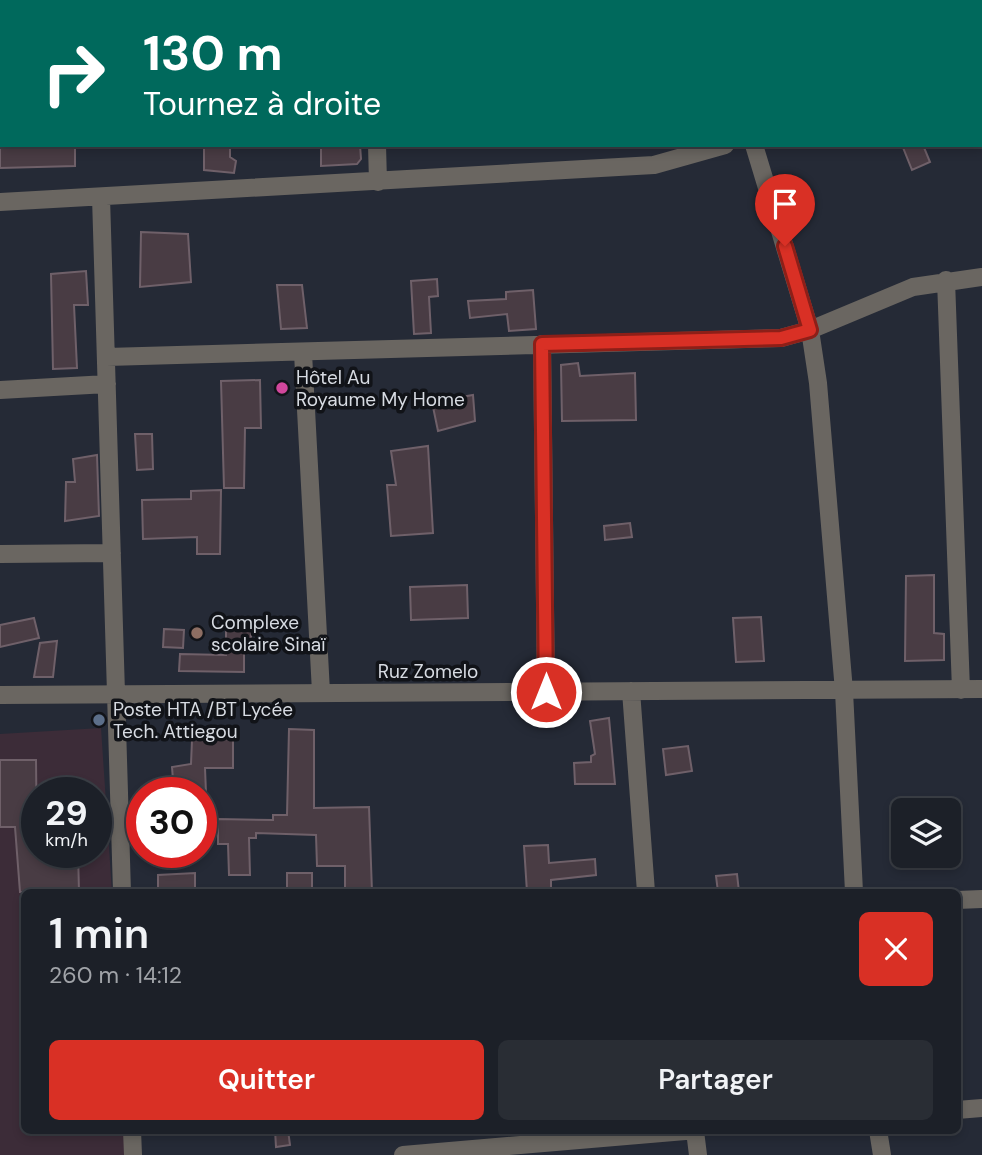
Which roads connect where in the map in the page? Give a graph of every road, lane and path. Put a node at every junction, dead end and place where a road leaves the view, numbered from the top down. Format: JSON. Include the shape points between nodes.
{"nodes":[{"id":1,"x":377,"y":147,"type":"edge"},
{"id":2,"x":718,"y":147,"type":"edge"},
{"id":3,"x":755,"y":147,"type":"edge"},
{"id":4,"x":378,"y":181,"type":"junction"},
{"id":5,"x":101,"y":197,"type":"junction"},
{"id":6,"x":0,"y":202,"type":"edge"},
{"id":7,"x":982,"y":277,"type":"edge"},
{"id":8,"x":946,"y":281,"type":"junction"},
{"id":9,"x":810,"y":330,"type":"junction"},
{"id":10,"x":542,"y":344,"type":"junction"},
{"id":11,"x":303,"y":353,"type":"junction"},
{"id":12,"x":107,"y":357,"type":"junction"},
{"id":13,"x":107,"y":384,"type":"junction"},
{"id":14,"x":0,"y":390,"type":"edge"},
{"id":15,"x":112,"y":553,"type":"junction"},
{"id":16,"x":0,"y":554,"type":"edge"},
{"id":17,"x":982,"y":689,"type":"edge"},
{"id":18,"x":961,"y":690,"type":"junction"},
{"id":19,"x":631,"y":691,"type":"junction"},
{"id":20,"x":844,"y":691,"type":"junction"},
{"id":21,"x":116,"y":692,"type":"junction"},
{"id":22,"x":321,"y":692,"type":"junction"},
{"id":23,"x":546,"y":692,"type":"junction"},
{"id":24,"x":0,"y":695,"type":"edge"},
{"id":25,"x":122,"y":889,"type":"edge"},
{"id":26,"x":646,"y":889,"type":"edge"},
{"id":27,"x":854,"y":889,"type":"edge"},
{"id":28,"x":982,"y":899,"type":"edge"},
{"id":29,"x":961,"y":900,"type":"edge"},
{"id":30,"x":982,"y":1108,"type":"edge"},
{"id":31,"x":961,"y":1110,"type":"edge"},
{"id":32,"x":132,"y":1134,"type":"edge"},
{"id":33,"x":637,"y":1134,"type":"edge"},
{"id":34,"x":696,"y":1134,"type":"edge"},
{"id":35,"x":878,"y":1134,"type":"edge"},
{"id":36,"x":133,"y":1155,"type":"edge"},
{"id":37,"x":403,"y":1155,"type":"edge"},
{"id":38,"x":698,"y":1155,"type":"edge"},
{"id":39,"x":881,"y":1155,"type":"edge"}],
"edges":[{"from":1,"to":4,"type":"street"},
{"from":2,"to":4,"type":"street","via":[[654,165]]},
{"from":3,"to":9,"type":"street"},
{"from":4,"to":5,"type":"street"},
{"from":5,"to":6,"type":"street"},
{"from":5,"to":12,"type":"street"},
{"from":7,"to":8,"type":"street"},
{"from":8,"to":9,"type":"street","via":[[912,287]]},
{"from":8,"to":18,"type":"street"},
{"from":9,"to":10,"type":"street","via":[[781,338]]},
{"from":9,"to":20,"type":"street"},
{"from":10,"to":11,"type":"street"},
{"from":10,"to":23,"type":"street"},
{"from":11,"to":12,"type":"street"},
{"from":11,"to":22,"type":"street"},
{"from":12,"to":13,"type":"street"},
{"from":13,"to":14,"type":"street"},
{"from":13,"to":15,"type":"street"},
{"from":15,"to":16,"type":"street"},
{"from":15,"to":21,"type":"street"},
{"from":17,"to":18,"type":"street","name":"Ruz Zomelo"},
{"from":18,"to":20,"type":"street","name":"Ruz Zomelo"},
{"from":19,"to":20,"type":"street","name":"Ruz Zomelo"},
{"from":19,"to":23,"type":"street","name":"Ruz Zomelo"},
{"from":19,"to":26,"type":"street"},
{"from":20,"to":27,"type":"street"},
{"from":21,"to":22,"type":"street","name":"Ruz Zomelo"},
{"from":21,"to":24,"type":"street","name":"Ruz Zomelo"},
{"from":21,"to":25,"type":"street"},
{"from":22,"to":23,"type":"street","name":"Ruz Zomelo"},
{"from":28,"to":29,"type":"street"},
{"from":30,"to":31,"type":"street"},
{"from":32,"to":36,"type":"street"},
{"from":33,"to":37,"type":"street"},
{"from":34,"to":38,"type":"street"},
{"from":35,"to":39,"type":"street"}]}
